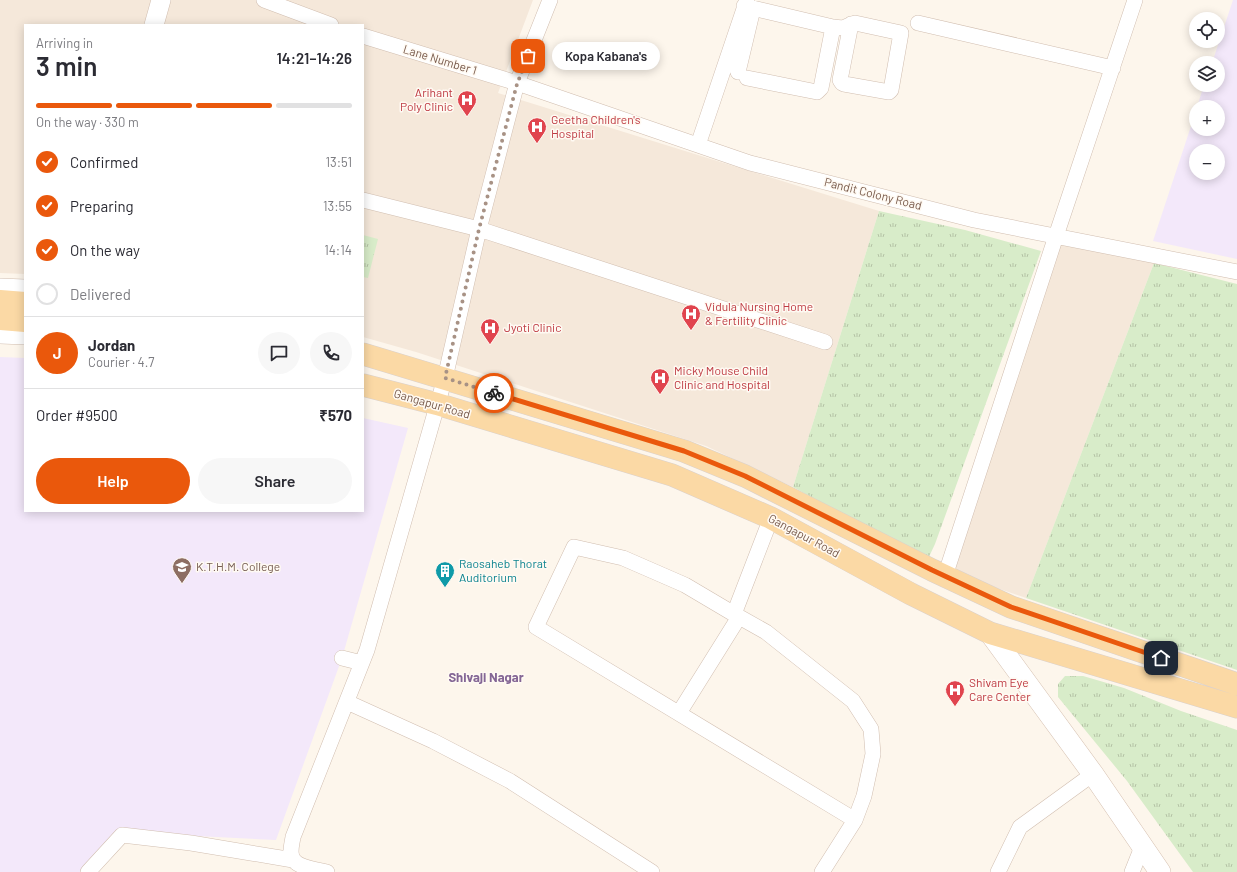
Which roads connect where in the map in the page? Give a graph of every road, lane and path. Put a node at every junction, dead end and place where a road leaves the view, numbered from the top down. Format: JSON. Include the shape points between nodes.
{"nodes":[{"id":1,"x":161,"y":0,"type":"edge"},
{"id":2,"x":264,"y":0,"type":"edge"},
{"id":3,"x":550,"y":0,"type":"edge"},
{"id":4,"x":1135,"y":0,"type":"edge"},
{"id":5,"x":748,"y":5,"type":"edge"},
{"id":6,"x":918,"y":23,"type":"dead end"},
{"id":7,"x":154,"y":24,"type":"edge"},
{"id":8,"x":328,"y":24,"type":"edge"},
{"id":9,"x":851,"y":24,"type":"junction"},
{"id":10,"x":833,"y":27,"type":"junction"},
{"id":11,"x":742,"y":31,"type":"junction"},
{"id":12,"x":364,"y":36,"type":"edge"},
{"id":13,"x":1113,"y":68,"type":"junction"},
{"id":14,"x":517,"y":84,"type":"junction"},
{"id":15,"x":698,"y":145,"type":"junction"},
{"id":16,"x":364,"y":200,"type":"edge"},
{"id":17,"x":479,"y":229,"type":"junction"},
{"id":18,"x":1056,"y":236,"type":"junction"},
{"id":19,"x":1237,"y":272,"type":"edge"},
{"id":20,"x":0,"y":288,"type":"edge"},
{"id":21,"x":24,"y":289,"type":"edge"},
{"id":22,"x":0,"y":301,"type":"edge"},
{"id":23,"x":24,"y":303,"type":"edge"},
{"id":24,"x":0,"y":319,"type":"edge"},
{"id":25,"x":24,"y":321,"type":"edge"},
{"id":26,"x":0,"y":334,"type":"edge"},
{"id":27,"x":24,"y":335,"type":"edge"},
{"id":28,"x":825,"y":342,"type":"dead end"},
{"id":29,"x":364,"y":354,"type":"edge"},
{"id":30,"x":445,"y":378,"type":"junction"},
{"id":31,"x":364,"y":385,"type":"edge"},
{"id":32,"x":437,"y":404,"type":"junction"},
{"id":33,"x":771,"y":518,"type":"junction"},
{"id":34,"x":945,"y":576,"type":"junction"},
{"id":35,"x":737,"y":615,"type":"junction"},
{"id":36,"x":990,"y":633,"type":"junction"},
{"id":37,"x":342,"y":658,"type":"dead end"},
{"id":38,"x":362,"y":663,"type":"junction"},
{"id":39,"x":1237,"y":684,"type":"edge"},
{"id":40,"x":347,"y":702,"type":"junction"},
{"id":41,"x":1237,"y":707,"type":"edge"},
{"id":42,"x":679,"y":713,"type":"junction"},
{"id":43,"x":1093,"y":774,"type":"junction"},
{"id":44,"x":855,"y":820,"type":"junction"},
{"id":45,"x":1142,"y":847,"type":"junction"},
{"id":46,"x":293,"y":860,"type":"junction"},
{"id":47,"x":88,"y":872,"type":"edge"},
{"id":48,"x":327,"y":872,"type":"edge"},
{"id":49,"x":652,"y":872,"type":"edge"},
{"id":50,"x":822,"y":872,"type":"edge"},
{"id":51,"x":998,"y":872,"type":"edge"},
{"id":52,"x":1132,"y":872,"type":"edge"},
{"id":53,"x":1160,"y":872,"type":"edge"}],
"edges":[{"from":1,"to":7,"type":"street"},
{"from":2,"to":8,"type":"street"},
{"from":3,"to":14,"type":"street"},
{"from":4,"to":13,"type":"street"},
{"from":5,"to":10,"type":"street"},
{"from":5,"to":11,"type":"street"},
{"from":6,"to":13,"type":"street"},
{"from":9,"to":9,"type":"street","via":[[841,82],[889,92],[901,33]]},
{"from":9,"to":10,"type":"street","via":[[845,28]]},
{"from":10,"to":11,"type":"street","via":[[821,88],[817,92],[742,75]]},
{"from":11,"to":15,"type":"street"},
{"from":12,"to":14,"type":"street","name":"Lane Number 1"},
{"from":13,"to":18,"type":"street"},
{"from":14,"to":15,"type":"street","name":"Pandit Colony Road"},
{"from":14,"to":17,"type":"street"},
{"from":15,"to":18,"type":"street","name":"Pandit Colony Road","via":[[750,163],[959,216]]},
{"from":16,"to":17,"type":"street"},
{"from":17,"to":28,"type":"street"},
{"from":17,"to":30,"type":"street"},
{"from":18,"to":19,"type":"street","name":"Pandit Colony Road"},
{"from":18,"to":34,"type":"street"},
{"from":20,"to":21,"type":"street"},
{"from":22,"to":23,"type":"main road"},
{"from":24,"to":25,"type":"main road"},
{"from":26,"to":27,"type":"street"},
{"from":29,"to":30,"type":"main road"},
{"from":30,"to":32,"type":"street"},
{"from":30,"to":34,"type":"main road","via":[[684,451],[745,476]]},
{"from":31,"to":32,"type":"main road","name":"Gangapur Road"},
{"from":32,"to":33,"type":"main road","name":"Gangapur Road","via":[[672,475]]},
{"from":32,"to":38,"type":"street"},
{"from":33,"to":35,"type":"street"},
{"from":33,"to":36,"type":"main road","name":"Gangapur Road","via":[[911,594]]},
{"from":34,"to":39,"type":"main road","via":[[1011,607]]},
{"from":35,"to":42,"type":"street"},
{"from":35,"to":42,"type":"street","via":[[685,585],[623,558],[574,547],[536,627]]},
{"from":35,"to":44,"type":"street","via":[[766,632],[853,701],[871,729],[873,754],[864,796]]},
{"from":36,"to":41,"type":"main road","name":"Gangapur Road"},
{"from":36,"to":43,"type":"main road"},
{"from":37,"to":38,"type":"street"},
{"from":38,"to":40,"type":"street"},
{"from":40,"to":46,"type":"street","via":[[293,836]]},
{"from":40,"to":49,"type":"street","via":[[434,741],[510,781]]},
{"from":42,"to":44,"type":"street"},
{"from":43,"to":45,"type":"main road"},
{"from":43,"to":51,"type":"street","via":[[1020,827]]},
{"from":44,"to":50,"type":"street"},
{"from":45,"to":52,"type":"street"},
{"from":45,"to":53,"type":"main road"},
{"from":46,"to":47,"type":"street","via":[[191,843],[122,835]]},
{"from":46,"to":48,"type":"street","via":[[300,866]]}]}
